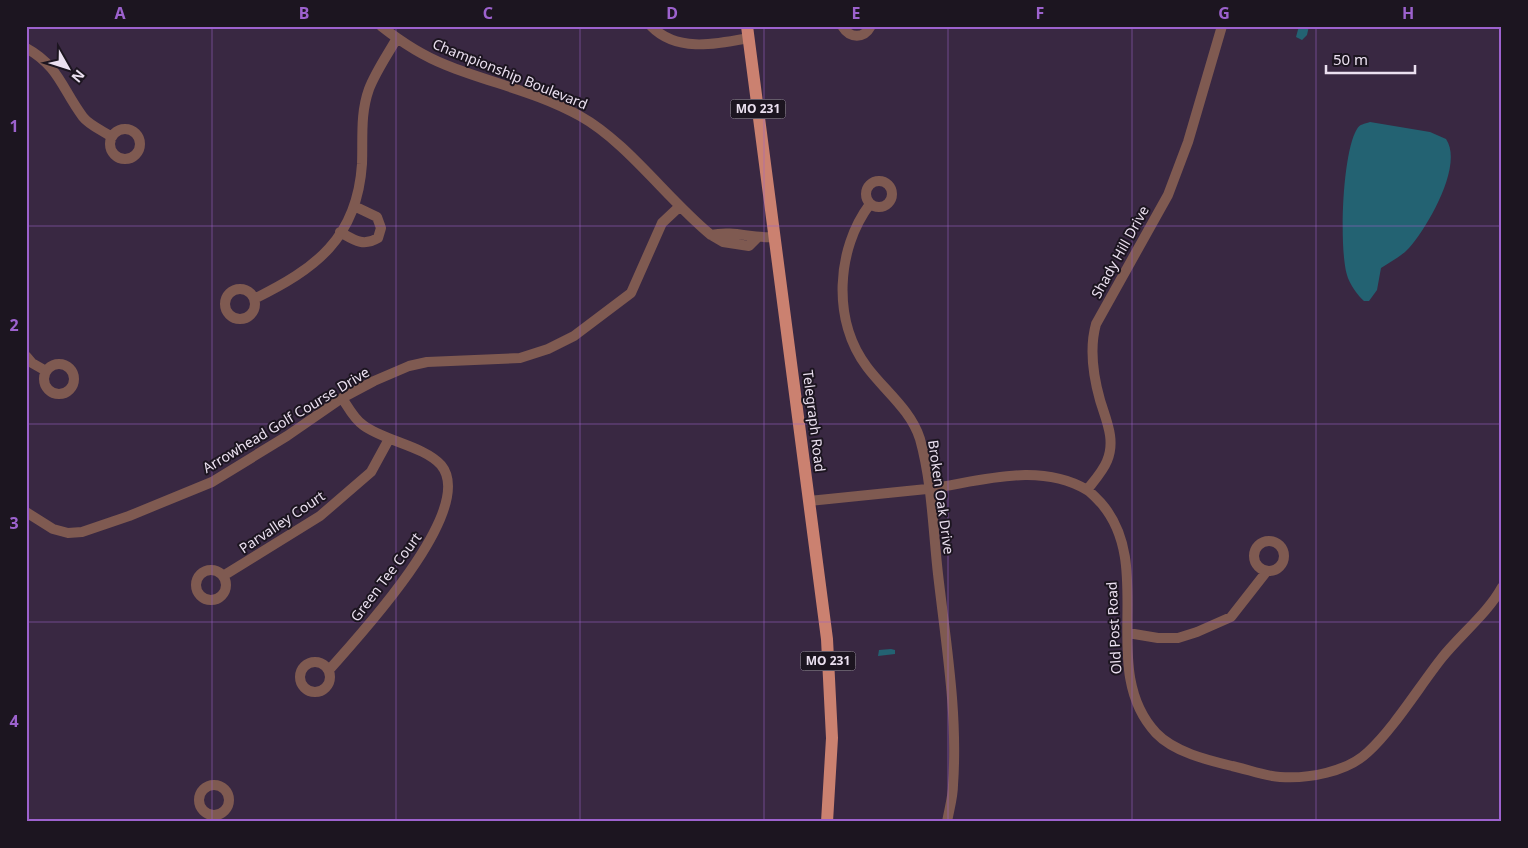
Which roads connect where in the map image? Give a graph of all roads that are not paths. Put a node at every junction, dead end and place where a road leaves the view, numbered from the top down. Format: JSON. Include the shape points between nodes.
{"nodes":[{"id":1,"x":381,"y":26,"type":"edge"},
{"id":2,"x":651,"y":26,"type":"edge"},
{"id":3,"x":842,"y":26,"type":"edge"},
{"id":4,"x":871,"y":26,"type":"edge"},
{"id":5,"x":1222,"y":26,"type":"edge"},
{"id":6,"x":748,"y":32,"type":"edge"},
{"id":7,"x":397,"y":38,"type":"junction"},
{"id":8,"x":26,"y":48,"type":"edge"},
{"id":9,"x":112,"y":137,"type":"dead end"},
{"id":10,"x":870,"y":204,"type":"dead end"},
{"id":11,"x":354,"y":206,"type":"junction"},
{"id":12,"x":679,"y":207,"type":"junction"},
{"id":13,"x":340,"y":232,"type":"junction"},
{"id":14,"x":775,"y":237,"type":"junction"},
{"id":15,"x":254,"y":299,"type":"dead end"},
{"id":16,"x":26,"y":356,"type":"edge"},
{"id":17,"x":46,"y":372,"type":"dead end"},
{"id":18,"x":342,"y":398,"type":"junction"},
{"id":19,"x":389,"y":439,"type":"junction"},
{"id":20,"x":929,"y":488,"type":"junction"},
{"id":21,"x":1087,"y":490,"type":"junction"},
{"id":22,"x":809,"y":500,"type":"junction"},
{"id":23,"x":26,"y":512,"type":"edge"},
{"id":24,"x":1267,"y":571,"type":"dead end"},
{"id":25,"x":223,"y":576,"type":"dead end"},
{"id":26,"x":1501,"y":591,"type":"edge"},
{"id":27,"x":1128,"y":633,"type":"junction"},
{"id":28,"x":329,"y":670,"type":"dead end"},
{"id":29,"x":205,"y":813,"type":"dead end"},
{"id":30,"x":198,"y":822,"type":"edge"},
{"id":31,"x":827,"y":822,"type":"edge"},
{"id":32,"x":946,"y":822,"type":"edge"}],
"edges":[{"from":1,"to":7,"type":"street","name":"Championship Boulevard"},
{"from":2,"to":6,"type":"street","via":[[668,37],[698,45]]},
{"from":3,"to":4,"type":"street","via":[[847,33],[857,36],[867,32]]},
{"from":5,"to":21,"type":"street","name":"Shady Hill Drive","via":[[1188,142],[1168,195],[1096,324],[1092,356],[1100,400],[1110,424],[1110,451],[1107,462]]},
{"from":6,"to":14,"type":"main road","name":"Telegraph Road","number":"MO 231"},
{"from":7,"to":11,"type":"street","via":[[370,88],[364,110],[362,164]]},
{"from":7,"to":12,"type":"street","name":"Championship Boulevard","via":[[445,65],[510,86],[580,116],[612,139]]},
{"from":8,"to":9,"type":"street","via":[[42,56],[55,71],[84,118]]},
{"from":10,"to":20,"type":"street","name":"Broken Oak Drive","via":[[859,218],[844,268],[847,324],[865,365],[901,405],[914,426]]},
{"from":11,"to":13,"type":"street"},
{"from":11,"to":13,"type":"street","via":[[377,217],[381,228],[378,238],[370,244],[359,243]]},
{"from":12,"to":14,"type":"street","name":"Championship Boulevard","via":[[712,235],[723,232],[757,238]]},
{"from":12,"to":18,"type":"street","name":"Arrowhead Golf Course Drive","via":[[662,223],[631,293],[574,336],[520,358],[427,362],[409,366]]},
{"from":13,"to":15,"type":"street","via":[[314,264],[292,280]]},
{"from":14,"to":22,"type":"main road","name":"Telegraph Road","number":"MO 231"},
{"from":16,"to":17,"type":"street"},
{"from":18,"to":19,"type":"street","name":"Green Tee Court","via":[[362,425]]},
{"from":18,"to":23,"type":"street","name":"Arrowhead Golf Course Drive","via":[[212,482],[129,516],[82,532],[68,533],[54,529]]},
{"from":19,"to":25,"type":"street","name":"Parvalley Court","via":[[370,472],[320,516]]},
{"from":19,"to":28,"type":"street","name":"Green Tee Court","via":[[440,465],[448,482],[445,508],[434,536],[410,572]]},
{"from":20,"to":21,"type":"street","name":"Old Post Road","via":[[1031,475],[1056,478]]},
{"from":20,"to":22,"type":"street","name":"Old Post Road"},
{"from":20,"to":32,"type":"street","name":"Broken Oak Drive","via":[[952,692],[954,786]]},
{"from":21,"to":27,"type":"street","name":"Old Post Road","via":[[1107,510],[1120,536],[1125,555]]},
{"from":22,"to":31,"type":"main road","name":"Telegraph Road","number":"MO 231","via":[[830,675],[832,738]]},
{"from":24,"to":27,"type":"street","via":[[1231,617],[1178,638]]},
{"from":26,"to":27,"type":"street","name":"Old Post Road","via":[[1443,657],[1368,753],[1350,764],[1306,776],[1278,777],[1206,759],[1172,745],[1157,734],[1144,717],[1129,677]]},
{"from":29,"to":30,"type":"street"}]}
